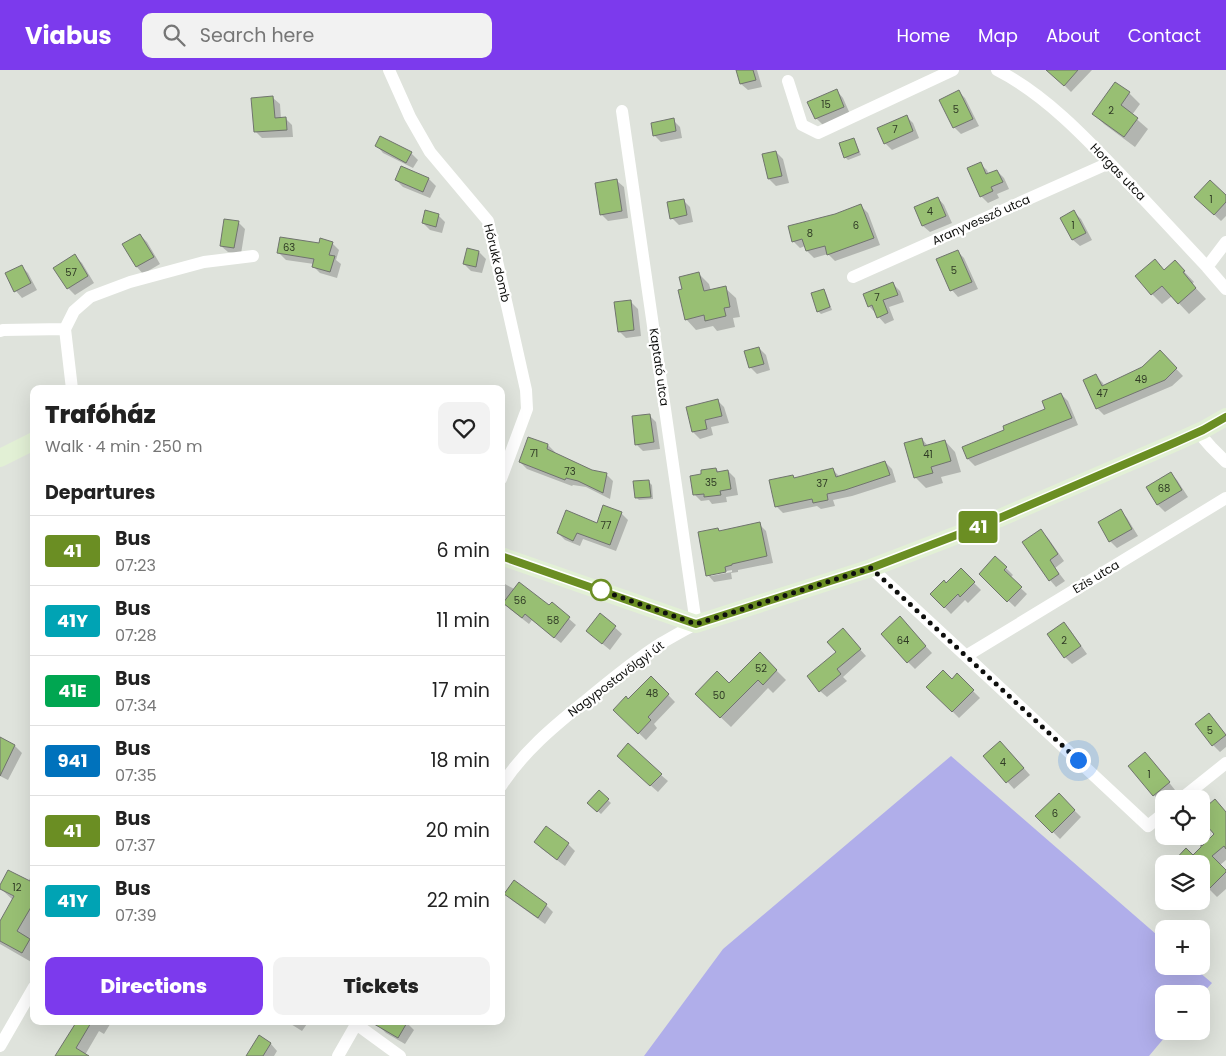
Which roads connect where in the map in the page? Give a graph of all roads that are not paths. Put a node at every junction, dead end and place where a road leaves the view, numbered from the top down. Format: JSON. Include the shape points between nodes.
{"nodes":[{"id":1,"x":389,"y":70,"type":"edge"},
{"id":2,"x":953,"y":70,"type":"edge"},
{"id":3,"x":997,"y":70,"type":"edge"},
{"id":4,"x":788,"y":81,"type":"dead end"},
{"id":5,"x":622,"y":111,"type":"dead end"},
{"id":6,"x":1109,"y":162,"type":"junction"},
{"id":7,"x":1226,"y":242,"type":"edge"},
{"id":8,"x":253,"y":256,"type":"dead end"},
{"id":9,"x":1207,"y":267,"type":"junction"},
{"id":10,"x":852,"y":277,"type":"dead end"},
{"id":11,"x":1226,"y":289,"type":"edge"},
{"id":12,"x":64,"y":329,"type":"junction"},
{"id":13,"x":0,"y":332,"type":"edge"},
{"id":14,"x":71,"y":385,"type":"edge"},
{"id":15,"x":1226,"y":417,"type":"edge"},
{"id":16,"x":1198,"y":432,"type":"junction"},
{"id":17,"x":30,"y":443,"type":"edge"},
{"id":18,"x":0,"y":458,"type":"edge"},
{"id":19,"x":1226,"y":462,"type":"edge"},
{"id":20,"x":505,"y":469,"type":"edge"},
{"id":21,"x":1226,"y":498,"type":"edge"},
{"id":22,"x":505,"y":557,"type":"edge"},
{"id":23,"x":871,"y":568,"type":"junction"},
{"id":24,"x":696,"y":624,"type":"junction"},
{"id":25,"x":966,"y":656,"type":"junction"},
{"id":26,"x":1226,"y":763,"type":"edge"},
{"id":27,"x":505,"y":780,"type":"edge"},
{"id":28,"x":1192,"y":790,"type":"edge"},
{"id":29,"x":1155,"y":820,"type":"edge"},
{"id":30,"x":30,"y":994,"type":"edge"},
{"id":31,"x":355,"y":1025,"type":"edge"},
{"id":32,"x":361,"y":1025,"type":"edge"},
{"id":33,"x":0,"y":1046,"type":"edge"},
{"id":34,"x":338,"y":1056,"type":"edge"},
{"id":35,"x":400,"y":1056,"type":"edge"}],
"edges":[{"from":1,"to":20,"type":"street","name":"Hórukk domb","via":[[430,152],[488,221],[526,390],[527,409]]},
{"from":2,"to":4,"type":"street","via":[[818,133],[802,125]]},
{"from":3,"to":6,"type":"street","name":"Horgas utca","via":[[1015,79],[1046,103]]},
{"from":5,"to":24,"type":"street","name":"Kaptató utca"},
{"from":6,"to":9,"type":"street","name":"Horgas utca"},
{"from":6,"to":10,"type":"street","name":"Aranyvessző utca"},
{"from":7,"to":9,"type":"street"},
{"from":8,"to":12,"type":"street","via":[[204,262],[130,282],[90,297],[74,311]]},
{"from":9,"to":11,"type":"street","name":"Horgas utca"},
{"from":12,"to":13,"type":"street"},
{"from":12,"to":14,"type":"street"},
{"from":15,"to":16,"type":"street","name":"Nagypostavölgyi út"},
{"from":16,"to":19,"type":"street"},
{"from":16,"to":23,"type":"street","name":"Nagypostavölgyi út","via":[[988,523]]},
{"from":17,"to":18,"type":"street"},
{"from":21,"to":25,"type":"street","name":"Ezis utca"},
{"from":22,"to":24,"type":"street"},
{"from":23,"to":24,"type":"street","name":"Nagypostavölgyi út"},
{"from":23,"to":25,"type":"street"},
{"from":24,"to":27,"type":"street","name":"Nagypostavölgyi út","via":[[659,645],[555,725]]},
{"from":25,"to":29,"type":"street","via":[[1148,826]]},
{"from":26,"to":28,"type":"street"},
{"from":30,"to":33,"type":"street"},
{"from":31,"to":34,"type":"street"},
{"from":32,"to":35,"type":"street"}]}
